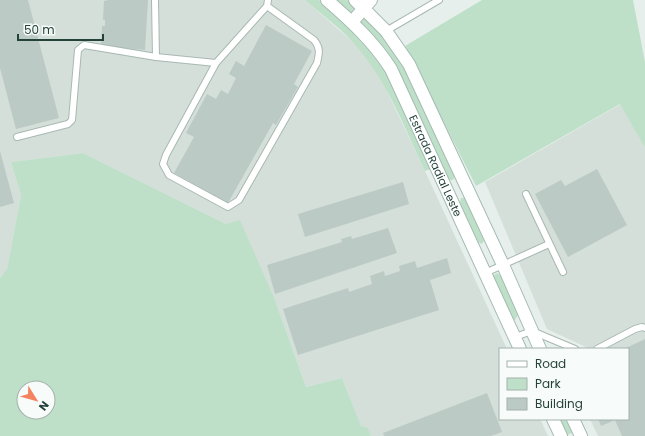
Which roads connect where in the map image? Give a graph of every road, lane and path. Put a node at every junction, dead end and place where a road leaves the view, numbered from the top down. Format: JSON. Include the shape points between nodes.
{"nodes":[{"id":1,"x":155,"y":0,"type":"edge"},
{"id":2,"x":327,"y":0,"type":"edge"},
{"id":3,"x":439,"y":0,"type":"edge"},
{"id":4,"x":363,"y":2,"type":"edge"},
{"id":5,"x":267,"y":3,"type":"edge"},
{"id":6,"x":352,"y":22,"type":"junction"},
{"id":7,"x":386,"y":31,"type":"junction"},
{"id":8,"x":156,"y":57,"type":"junction"},
{"id":9,"x":216,"y":63,"type":"junction"},
{"id":10,"x":17,"y":137,"type":"dead end"},
{"id":11,"x":465,"y":185,"type":"junction"},
{"id":12,"x":448,"y":192,"type":"junction"},
{"id":13,"x":526,"y":194,"type":"dead end"},
{"id":14,"x":549,"y":244,"type":"junction"},
{"id":15,"x":503,"y":265,"type":"junction"},
{"id":16,"x":563,"y":272,"type":"dead end"},
{"id":17,"x":485,"y":273,"type":"junction"},
{"id":18,"x":645,"y":328,"type":"edge"},
{"id":19,"x":532,"y":331,"type":"junction"},
{"id":20,"x":515,"y":337,"type":"junction"},
{"id":21,"x":520,"y":348,"type":"edge"},
{"id":22,"x":540,"y":348,"type":"edge"},
{"id":23,"x":573,"y":348,"type":"edge"},
{"id":24,"x":599,"y":348,"type":"edge"},
{"id":25,"x":553,"y":420,"type":"edge"},
{"id":26,"x":573,"y":420,"type":"edge"},
{"id":27,"x":560,"y":436,"type":"edge"},
{"id":28,"x":581,"y":436,"type":"edge"}],
"edges":[{"from":1,"to":8,"type":"lane"},
{"from":2,"to":6,"type":"street","name":"Estrada Radial Leste"},
{"from":3,"to":7,"type":"lane"},
{"from":4,"to":6,"type":"street"},
{"from":4,"to":7,"type":"street","name":"Estrada Radial Leste"},
{"from":5,"to":9,"type":"lane"},
{"from":5,"to":9,"type":"lane","via":[[319,45],[317,63],[239,200],[228,207],[169,175],[163,164]]},
{"from":6,"to":12,"type":"street","name":"Estrada Radial Leste","via":[[380,52],[391,69]]},
{"from":7,"to":11,"type":"street","name":"Estrada Radial Leste","via":[[409,64]]},
{"from":8,"to":9,"type":"lane"},
{"from":8,"to":10,"type":"lane","via":[[84,45],[80,47],[72,120],[68,124]]},
{"from":11,"to":12,"type":"street"},
{"from":11,"to":15,"type":"street","name":"Estrada Radial Leste"},
{"from":12,"to":17,"type":"street","name":"Estrada Radial Leste"},
{"from":13,"to":14,"type":"lane"},
{"from":14,"to":15,"type":"lane"},
{"from":14,"to":16,"type":"lane"},
{"from":15,"to":17,"type":"lane"},
{"from":15,"to":19,"type":"street","name":"Estrada Radial Leste"},
{"from":17,"to":20,"type":"street","name":"Estrada Radial Leste"},
{"from":18,"to":24,"type":"lane","via":[[635,329]]},
{"from":19,"to":20,"type":"lane"},
{"from":19,"to":22,"type":"street","name":"Estrada Radial Leste"},
{"from":19,"to":23,"type":"lane"},
{"from":20,"to":21,"type":"street","name":"Estrada Radial Leste"},
{"from":25,"to":27,"type":"street"},
{"from":26,"to":28,"type":"street"}]}
